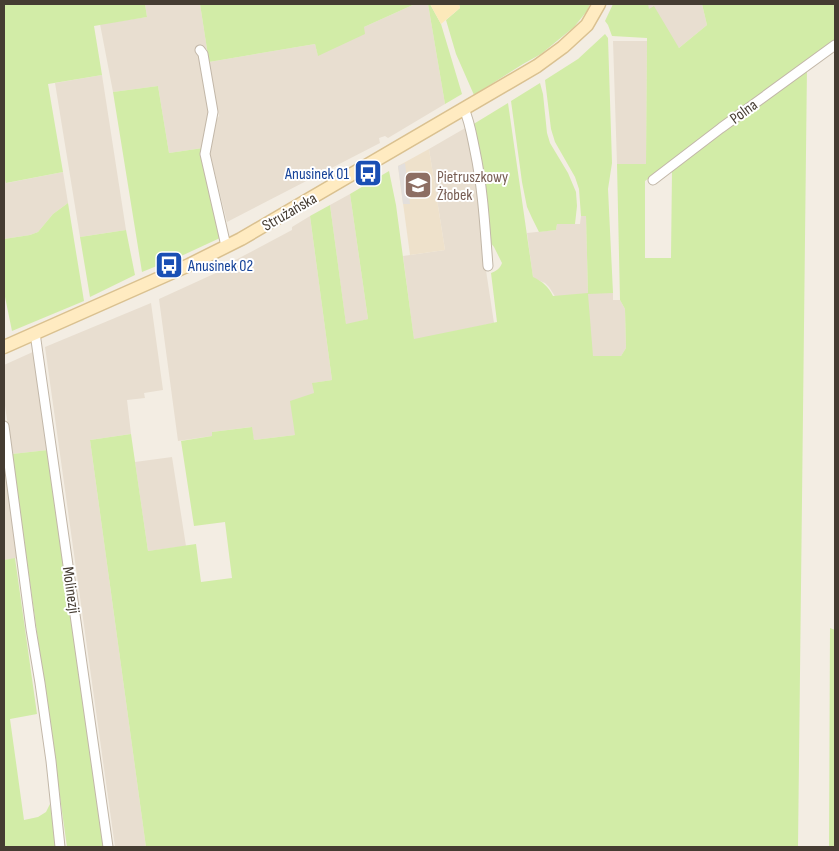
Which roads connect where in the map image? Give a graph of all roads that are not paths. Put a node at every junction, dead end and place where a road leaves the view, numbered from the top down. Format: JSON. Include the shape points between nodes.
{"nodes":[{"id":1,"x":599,"y":4,"type":"edge"},
{"id":2,"x":835,"y":45,"type":"edge"},
{"id":3,"x":200,"y":50,"type":"dead end"},
{"id":4,"x":464,"y":110,"type":"junction"},
{"id":5,"x":653,"y":180,"type":"dead end"},
{"id":6,"x":226,"y":246,"type":"junction"},
{"id":7,"x":488,"y":266,"type":"dead end"},
{"id":8,"x":35,"y":333,"type":"junction"},
{"id":9,"x":4,"y":347,"type":"edge"},
{"id":10,"x":4,"y":426,"type":"edge"},
{"id":11,"x":60,"y":847,"type":"edge"},
{"id":12,"x":108,"y":847,"type":"edge"}],
"edges":[{"from":1,"to":4,"type":"main road","name":"Strużańska","via":[[587,25],[563,47]]},
{"from":2,"to":5,"type":"street","name":"Polna"},
{"from":3,"to":6,"type":"street","via":[[214,112],[205,154]]},
{"from":4,"to":6,"type":"main road","name":"Strużańska"},
{"from":4,"to":7,"type":"street","via":[[479,171]]},
{"from":6,"to":8,"type":"main road","name":"Strużańska"},
{"from":8,"to":9,"type":"main road","name":"Strużańska"},
{"from":8,"to":12,"type":"street","name":"Molinezji"},
{"from":10,"to":11,"type":"street"}]}
